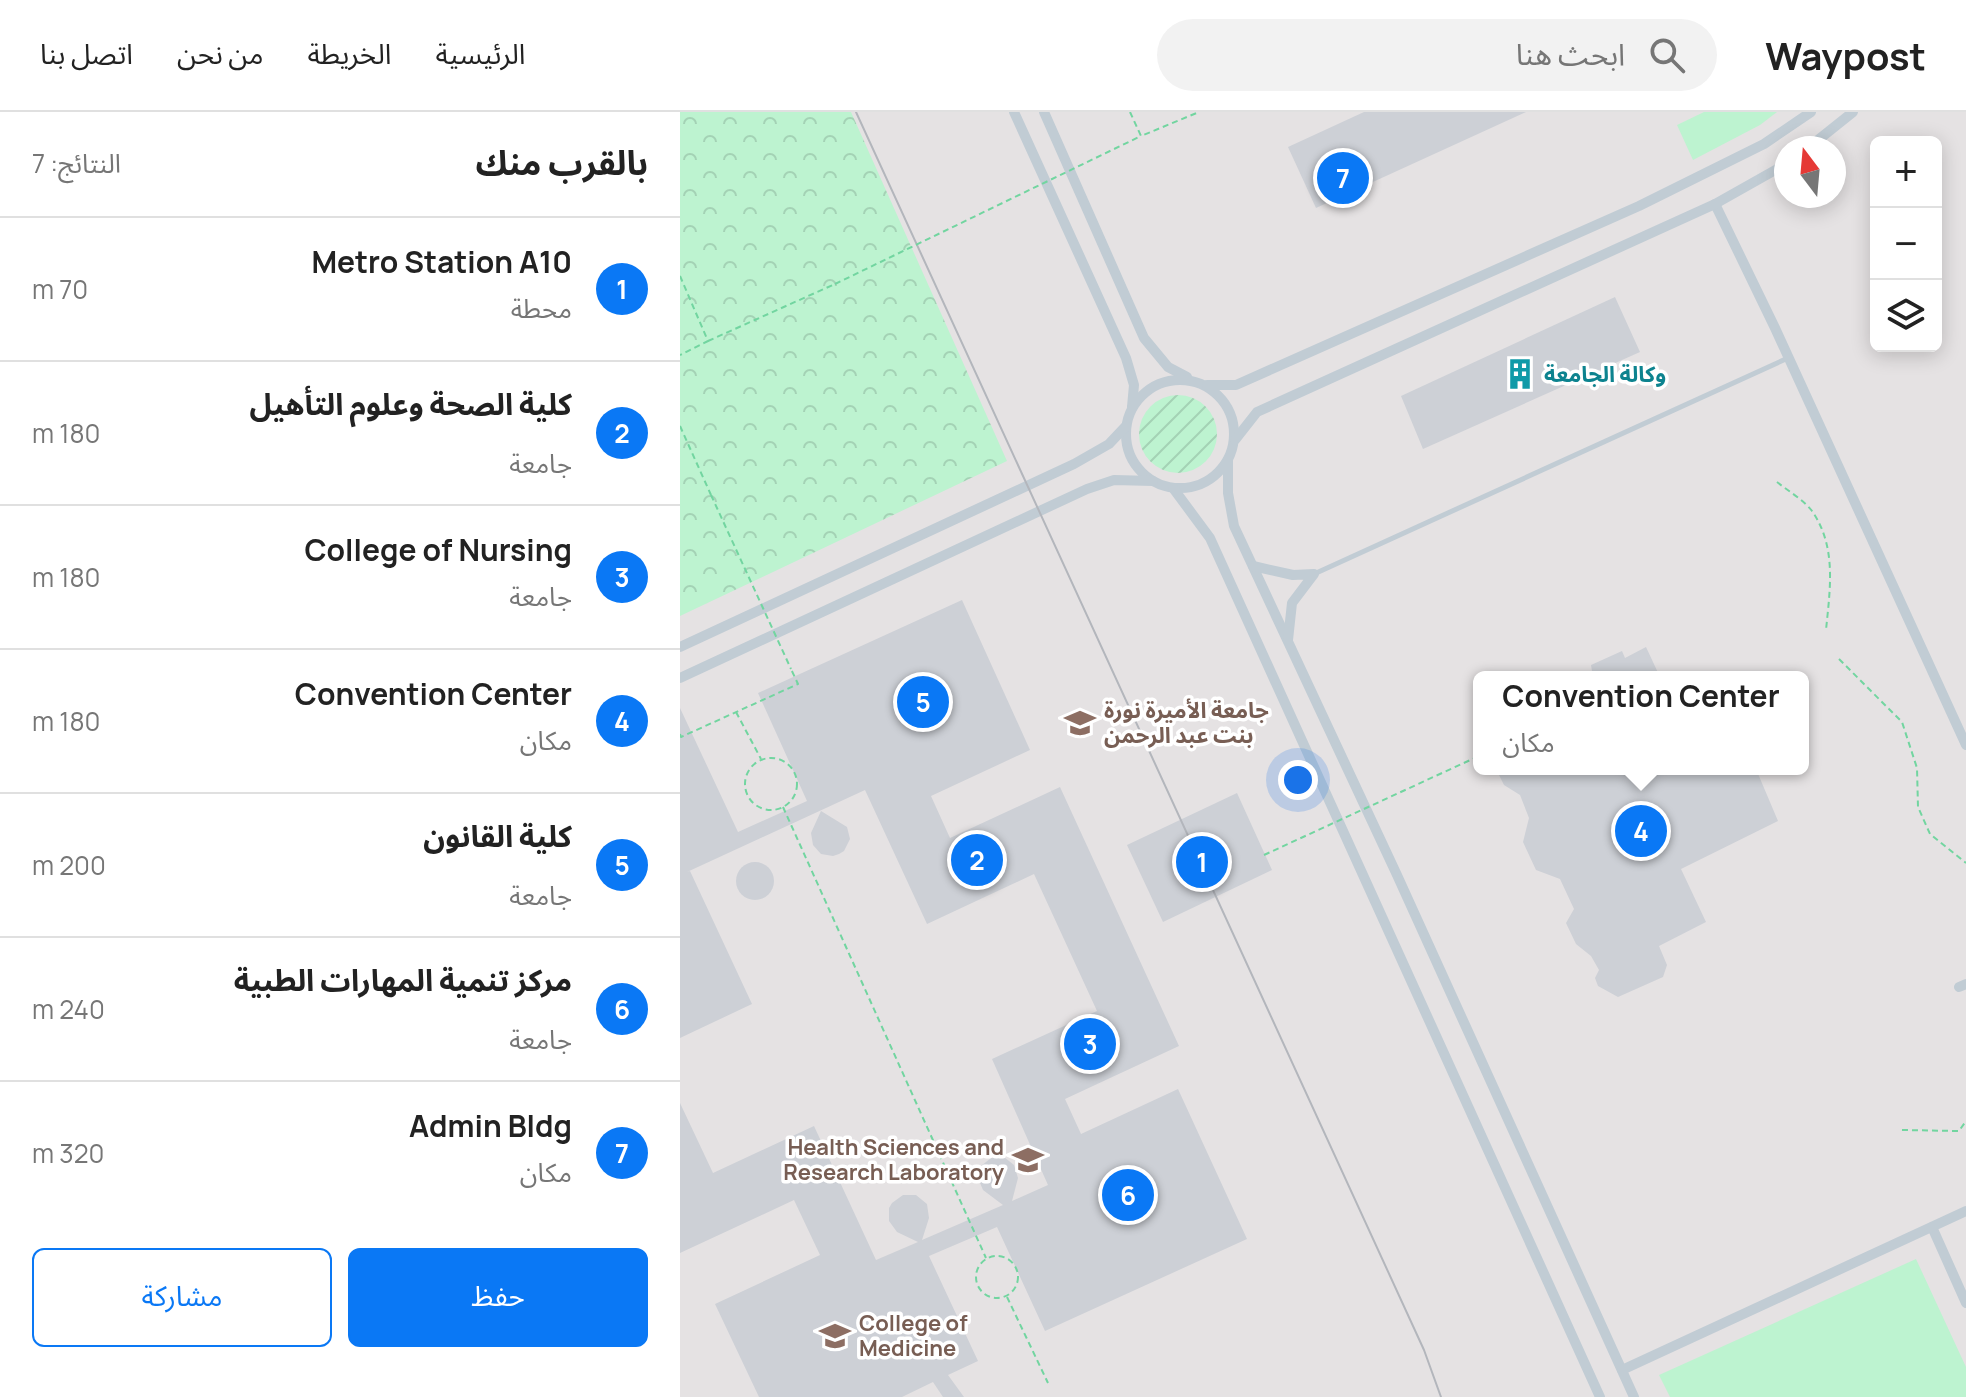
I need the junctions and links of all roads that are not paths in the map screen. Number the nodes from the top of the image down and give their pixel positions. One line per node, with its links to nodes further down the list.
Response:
1 (1014, 112): 10 (street)
2 (1044, 112): 9 (street)
3 (1811, 112): 9 (street)
4 (1853, 112): 5 (street)
5 (1823, 136)
6 (1774, 171): 7 (street)
7 (1715, 204): 8 (street); 12 (street)
8 (1789, 358): 17 (lane); 21 (street)
9 (1202, 383): 10 (street); 12 (street)
10 (1132, 407): 11 (street)
11 (1126, 426): 14 (street); 19 (street)
12 (1235, 440): 13 (street)
13 (1228, 460): 15 (street); 16 (street)
14 (1153, 481): 15 (street); 20 (street)
15 (1173, 488): 26 (street)
16 (1253, 566): 17 (street); 18 (street)
17 (1314, 574): 18 (street)
18 (1288, 642): 25 (street)
19 (680, 647)
20 (680, 678)
21 (1966, 745)
22 (1966, 1211): 23 (street)
23 (1932, 1227): 24 (street); 25 (street)
24 (1966, 1303)
25 (1622, 1370): 27 (street)
26 (1600, 1397)
27 (1634, 1397)

